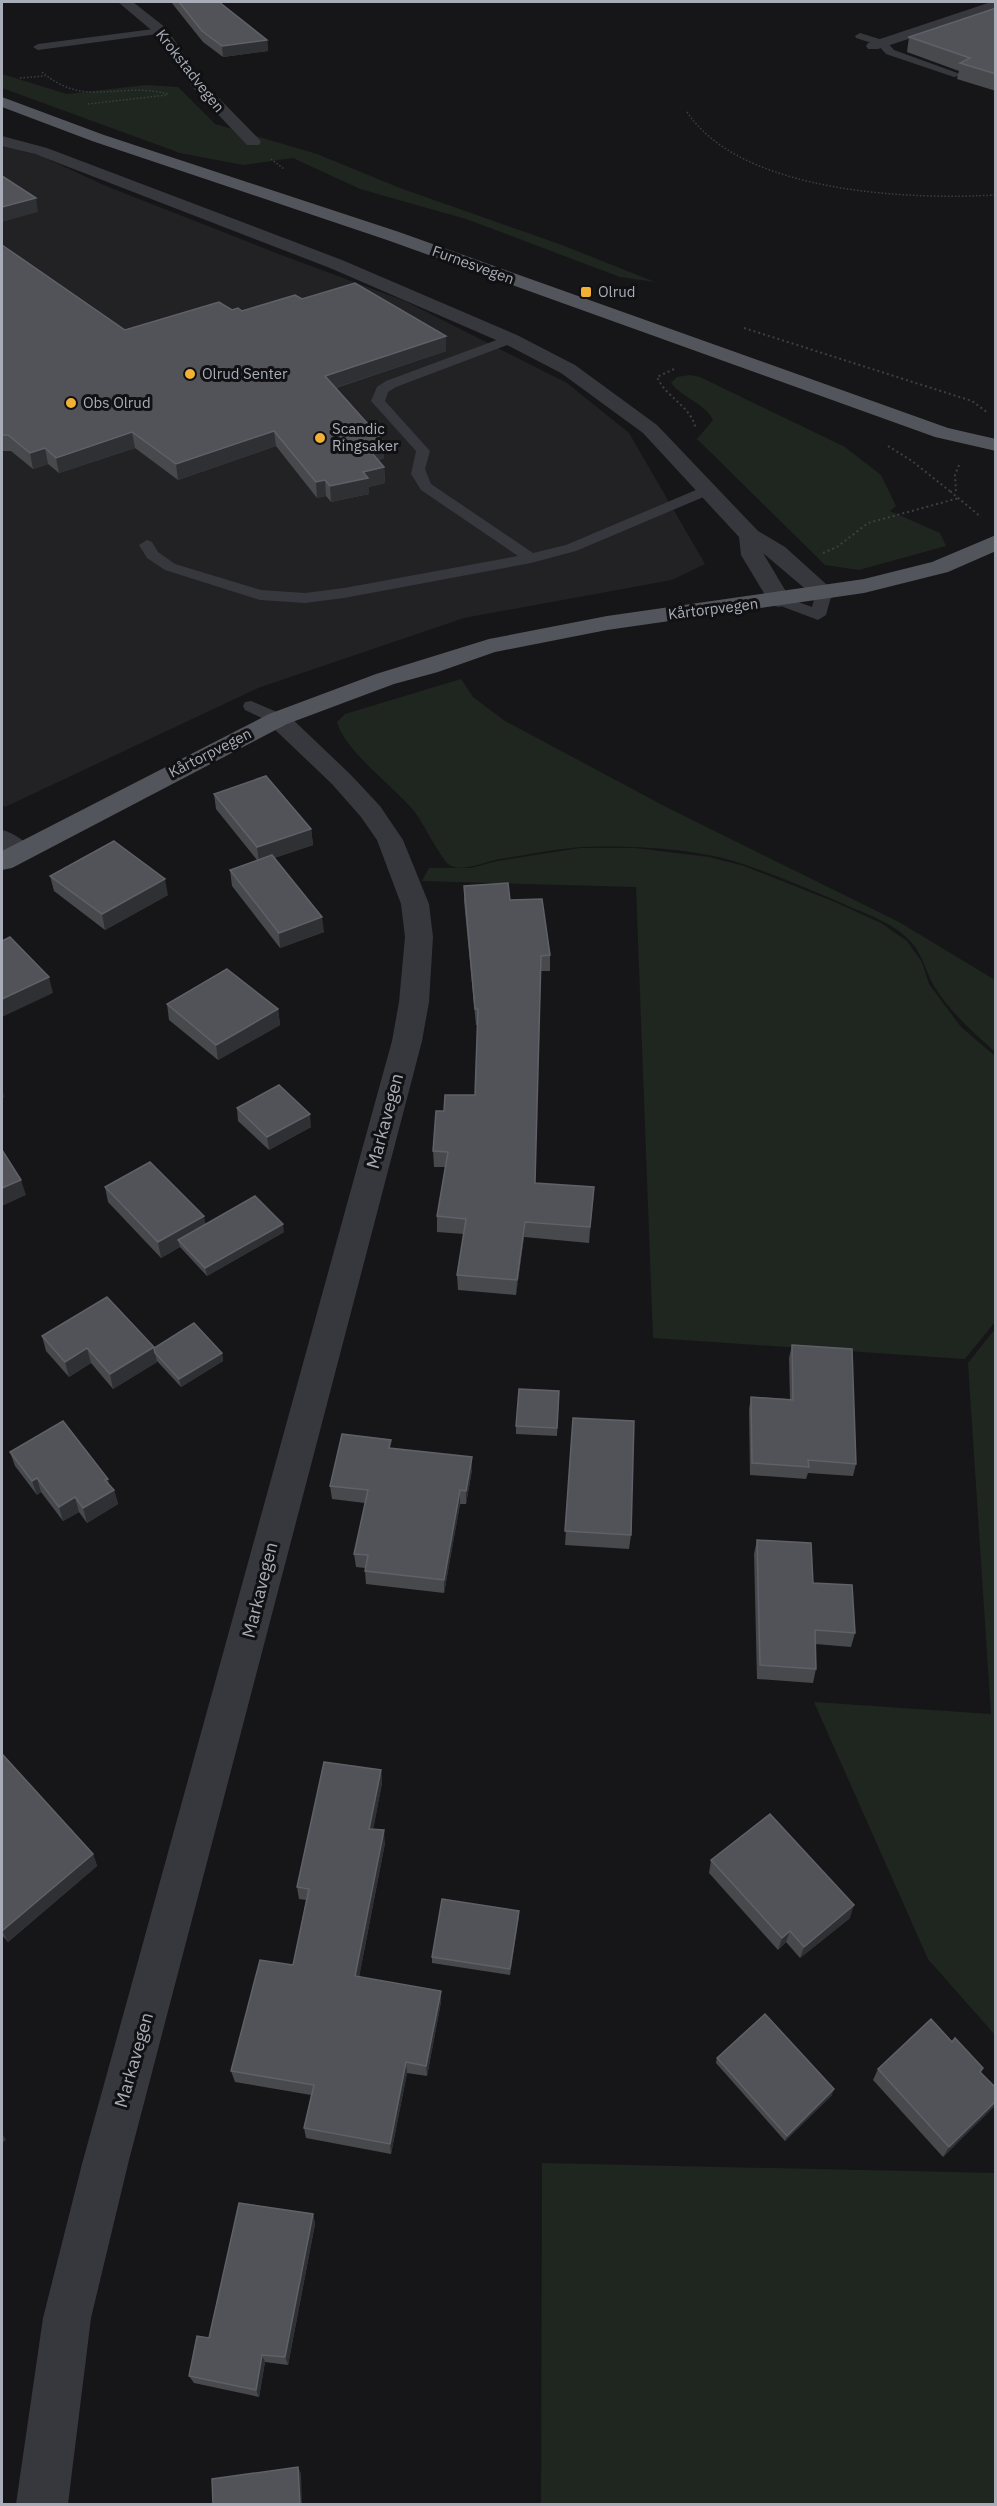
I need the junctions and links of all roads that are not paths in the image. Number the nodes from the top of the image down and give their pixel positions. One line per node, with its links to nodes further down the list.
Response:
1 (125, 2): 3 (street, Krokstadvegen)
2 (996, 5): 5 (street)
3 (161, 31): 6 (lane); 10 (street, Krokstadvegen)
4 (860, 36): 5 (lane)
5 (878, 45): 7 (lane)
6 (38, 47)
7 (958, 75)
8 (2, 102): 12 (main road, Furnesvegen)
9 (2, 141): 11 (street)
10 (253, 142)
11 (510, 339): 15 (street); 19 (lane)
12 (942, 432): 13 (main road, Furnesvegen); 14 (main road, Furnesvegen)
13 (996, 445)
14 (996, 461)
15 (708, 490): 17 (street); 19 (lane)
16 (992, 532): 22 (main road, Kårtorpvegen)
17 (750, 536): 21 (street); 22 (street)
18 (147, 545): 19 (lane)
19 (531, 558)
20 (996, 560): 22 (main road, Kårtorpvegen)
21 (778, 600): 22 (main road, Kårtorpvegen); 23 (main road, Kårtorpvegen)
22 (821, 604): 23 (main road, Kårtorpvegen)
23 (429, 668): 24 (main road, Kårtorpvegen)
24 (265, 712): 25 (main road, Kårtorpvegen); 26 (street, Markavegen)
25 (8, 851)
26 (42, 2505)

